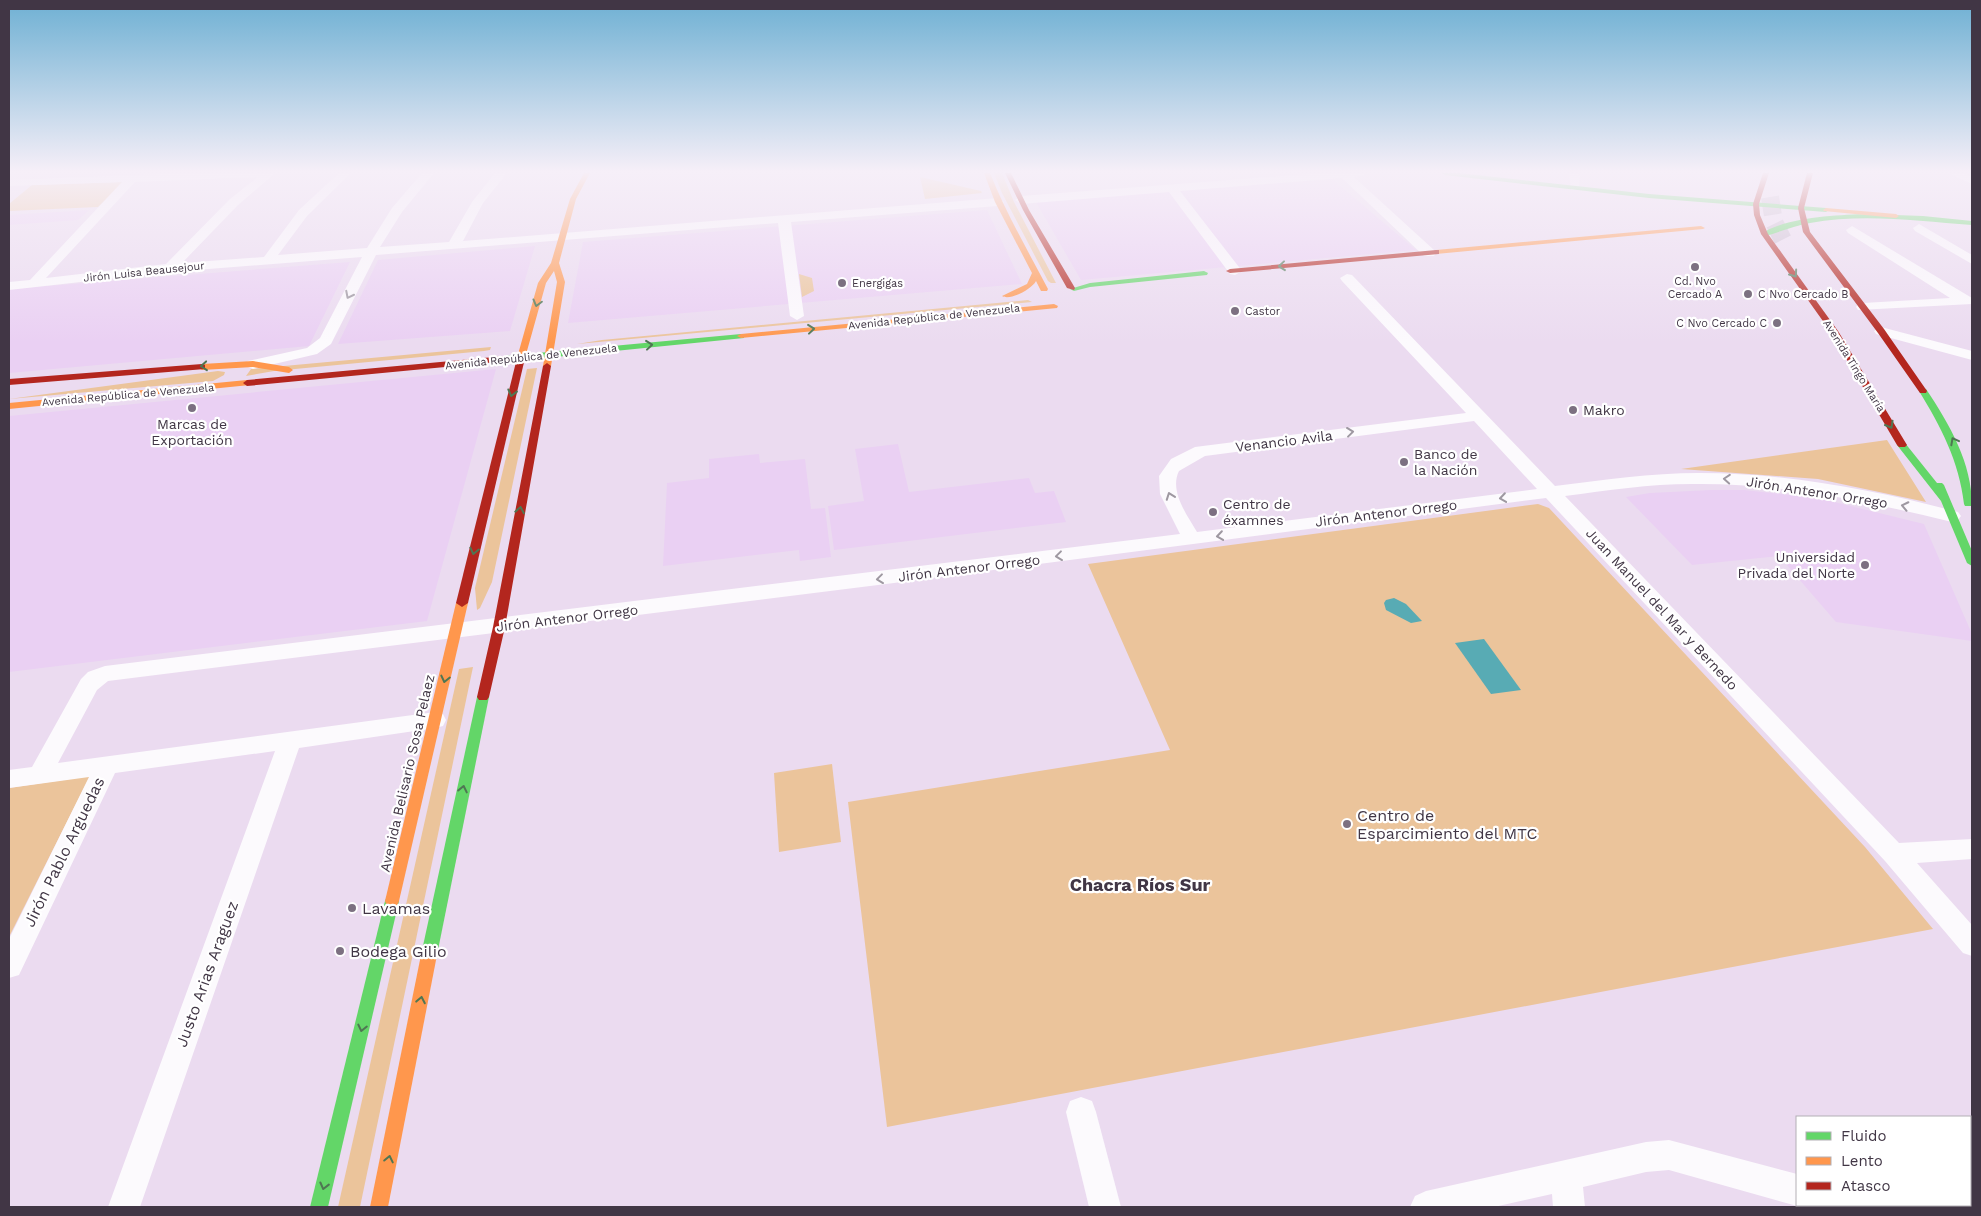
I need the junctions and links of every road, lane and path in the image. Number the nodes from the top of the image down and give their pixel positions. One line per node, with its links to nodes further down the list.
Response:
1 (84, 230): 34 (street)
2 (206, 230): 29 (street)
3 (291, 230): 26 (street)
4 (385, 230): 24 (street)
5 (463, 230): 23 (street)
6 (564, 230): 21 (main road)
7 (644, 230): 21 (street, Jirón Luisa Beausejour)
8 (785, 230): 44 (street)
9 (1013, 230): 31 (main road)
10 (1038, 230): 37 (main road)
11 (1202, 230): 30 (street)
12 (1404, 230): 25 (street)
13 (1682, 230): 25 (main road)
14 (1764, 230): 20 (main road, Avenida Tingo María)
15 (1772, 230): 20 (main road)
16 (1809, 230): 42 (main road)
17 (1843, 230): 18 (main road); 39 (street)
18 (1850, 230)
19 (1928, 230): 27 (street)
20 (1765, 234): 63 (main road, Avenida Tingo María, one-way to 63)
21 (562, 236): 23 (street, Jirón Luisa Beausejour); 28 (main road)
22 (1782, 240): 45 (main road, Avenida Tingo María)
23 (454, 245): 24 (street, Jirón Luisa Beausejour)
24 (372, 252): 26 (street, Jirón Luisa Beausejour); 52 (street, one-way to 52)
25 (1429, 253): 30 (main road, one-way to 30)
26 (268, 260): 29 (street, Jirón Luisa Beausejour)
27 (1972, 260)
28 (555, 263): 47 (main road); 48 (main road, Avenida Belisario Sosa Pelaez, one-way to 48)
29 (170, 268): 34 (street, Jirón Luisa Beausejour)
30 (1232, 271)
31 (1036, 273): 36 (main road); 36 (main road, Avenida República de Venezuela)
32 (1204, 273): 37 (main road)
33 (1347, 278): 58 (street, Juan Manuel del Mar y Bernedo)
34 (34, 283): 35 (street, Jirón Luisa Beausejour)
35 (9, 286)
36 (1042, 289): 37 (main road, Avenida República de Venezuela); 40 (main road)
37 (1073, 289): 38 (main road)
38 (1079, 300)
39 (1968, 301): 42 (street)
40 (1054, 306): 41 (main road, Avenida República de Venezuela); 49 (main road, Avenida República de Venezuela, one-way to 40)
41 (1067, 306)
42 (1863, 307): 46 (main road)
43 (811, 314): 44 (main road)
44 (793, 316)
45 (1844, 326)
46 (1881, 331): 50 (street); 62 (main road, one-way to 46)
47 (556, 341): 48 (main road, Avenida República de Venezuela); 49 (main road)
48 (523, 352): 49 (main road, Avenida República de Venezuela); 52 (main road, Avenida República de Venezuela); 55 (main road, Avenida República de Venezuela); 67 (main road, Avenida Belisario Sosa Pelaez, one-way to 67)
49 (548, 355): 66 (main road, one-way to 49)
50 (1972, 356)
51 (227, 364): 52 (main road, Avenida República de Venezuela); 53 (main road, Avenida República de Venezuela, one-way to 53); 55 (main road)
52 (253, 364)
53 (146, 371): 54 (main road, Avenida República de Venezuela); 56 (main road, Avenida República de Venezuela)
54 (9, 382)
55 (214, 387): 57 (main road, Avenida República de Venezuela)
56 (9, 391)
57 (9, 406)
58 (1478, 416): 61 (street, Juan Manuel del Mar y Bernedo); 64 (street, Venancio Avila, one-way to 58)
59 (1942, 449): 62 (main road)
60 (1927, 459): 63 (main road, Avenida Tingo María)
61 (1551, 492): 63 (street, Jirón Antenor Orrego, one-way to 61); 64 (street, Jirón Antenor Orrego, one-way to 64); 74 (street, Juan Manuel del Mar y Bernedo)
62 (1970, 508)
63 (1949, 509): 65 (main road, Avenida Tingo María)
64 (1192, 539): 66 (street, Jirón Antenor Orrego, one-way to 66)
65 (1972, 563)
66 (499, 627): 67 (street, Jirón Antenor Orrego); 82 (main road, one-way to 66)
67 (456, 632): 68 (main road, Avenida Belisario Sosa Pelaez, one-way to 68); 71 (street, Jirón Antenor Orrego)
68 (435, 720): 69 (street); 81 (main road, Avenida Belisario Sosa Pelaez, one-way to 81)
69 (290, 740): 70 (street); 80 (street, Justo Arias Araguez)
70 (107, 765): 71 (street); 76 (street, Jirón Pablo Arguedas)
71 (40, 774): 72 (street)
72 (9, 779)
73 (1972, 849): 74 (street)
74 (1894, 854): 75 (street, Juan Manuel del Mar y Bernedo)
75 (1972, 944)
76 (9, 966)
77 (1081, 1112): 83 (street)
78 (1567, 1175): 79 (street); 84 (street); 85 (street)
79 (1796, 1190)
80 (124, 1207)
81 (318, 1207)
82 (379, 1207)
83 (1105, 1207)
84 (1426, 1207)
85 (1569, 1207)

